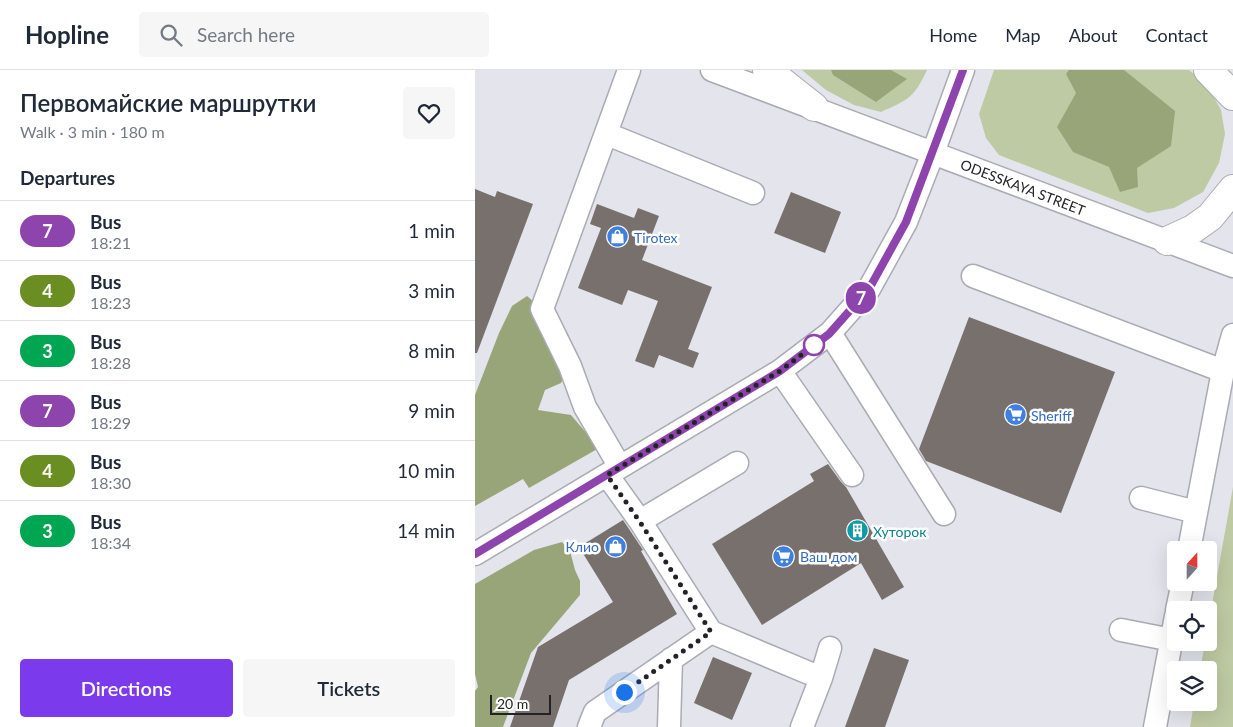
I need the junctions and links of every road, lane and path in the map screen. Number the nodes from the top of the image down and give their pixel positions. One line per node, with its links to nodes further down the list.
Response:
1 (629, 70): 8 (street)
2 (712, 70): 7 (street, ODESSKAYA STREET)
3 (767, 70): 7 (main road)
4 (963, 70): 9 (street)
5 (1208, 70): 6 (main road)
6 (1233, 96)
7 (814, 107): 9 (street, ODESSKAYA STREET)
8 (607, 134): 11 (street); 20 (street)
9 (933, 153): 12 (street, ODESSKAYA STREET); 15 (street)
10 (1233, 190): 12 (main road)
11 (753, 192)
12 (1167, 241): 13 (street, ODESSKAYA STREET)
13 (1233, 266)
14 (973, 276): 18 (street)
15 (829, 334): 17 (street); 24 (street)
16 (1233, 335): 18 (street)
17 (780, 371): 20 (street); 21 (street)
18 (1223, 371): 23 (street)
19 (737, 463): 25 (street)
20 (614, 471): 25 (street); 27 (street)
21 (853, 475)
22 (1141, 498): 23 (street)
23 (1196, 512): 26 (street)
24 (944, 514)
25 (640, 522): 29 (street)
26 (1191, 541)
27 (475, 554)
28 (1121, 630): 30 (street)
29 (711, 632): 33 (street); 34 (street)
30 (1167, 639)
31 (830, 648): 34 (street)
32 (1170, 651): 38 (street)
33 (671, 659): 35 (street); 36 (street)
34 (821, 678): 37 (street)
35 (675, 725)
36 (589, 727)
37 (802, 727)
38 (1155, 727)

